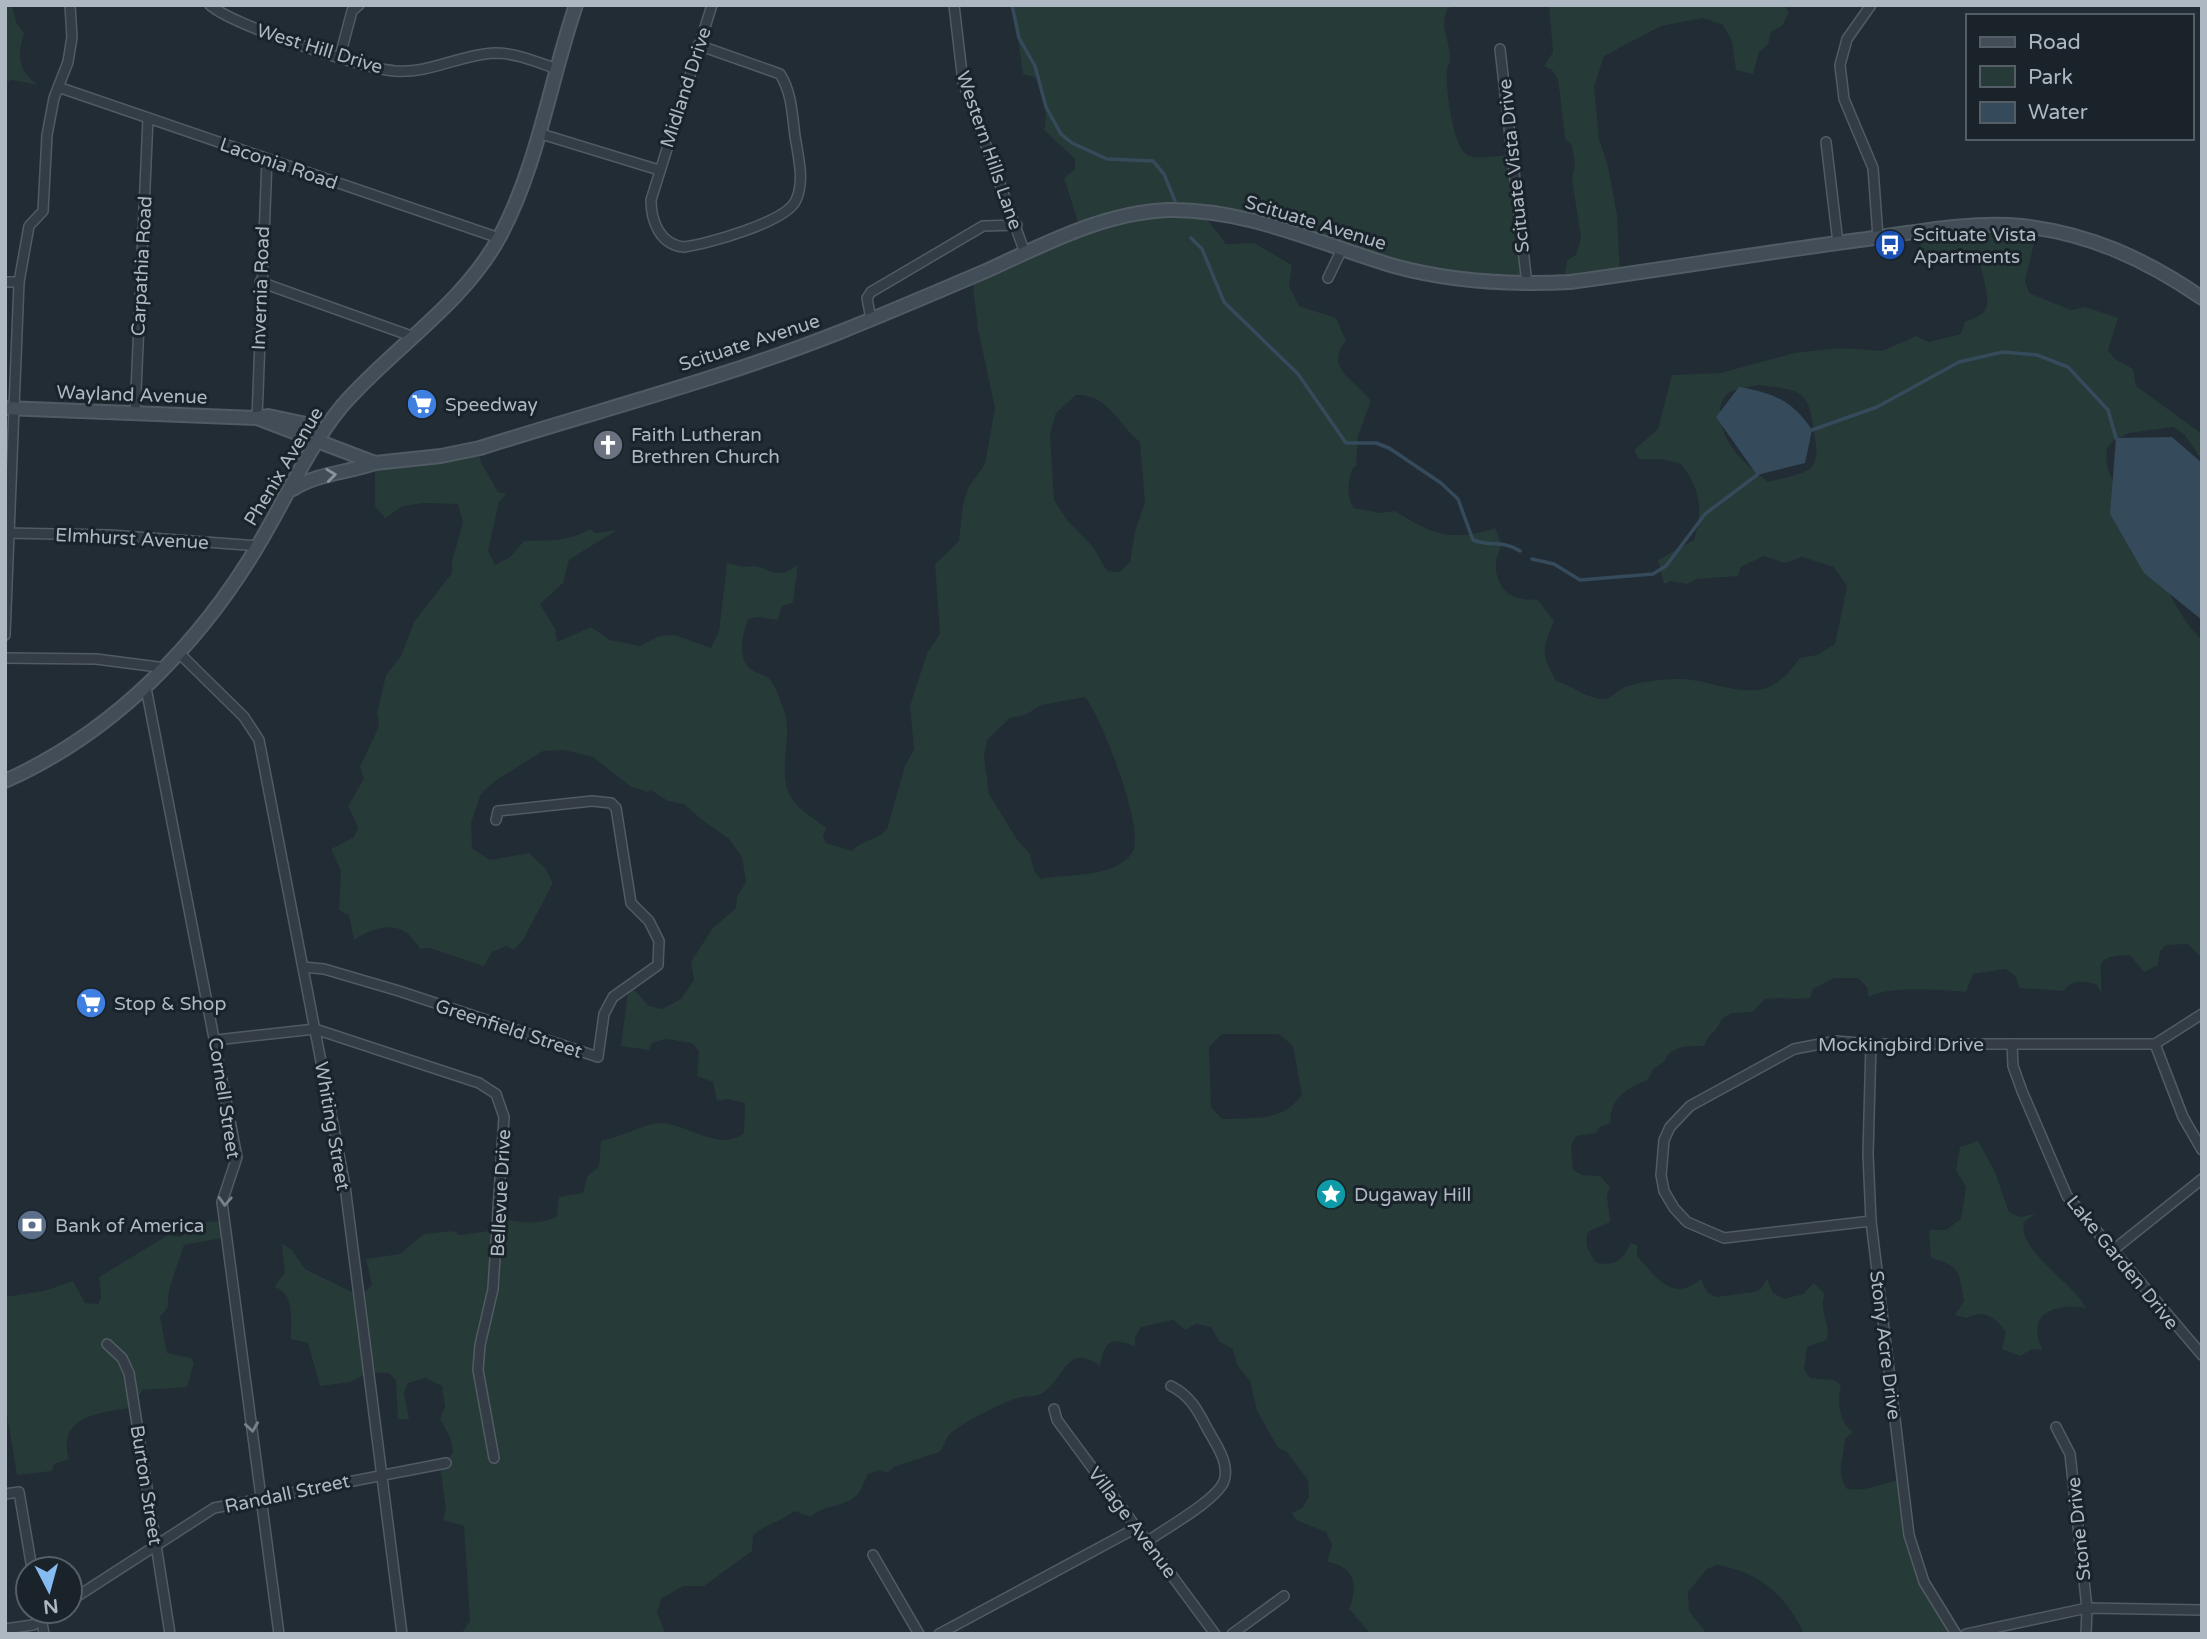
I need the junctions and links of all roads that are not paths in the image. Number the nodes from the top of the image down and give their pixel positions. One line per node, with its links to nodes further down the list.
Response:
1 (70, 5): 12 (street)
2 (210, 5): 10 (street, West Hill Drive)
3 (576, 5): 11 (main road, Phenix Avenue)
4 (712, 5): 8 (street, Midland Drive)
5 (954, 5): 18 (street, Western Hills Lane)
6 (1871, 5): 19 (street)
7 (354, 7): 10 (street)
8 (698, 45): 17 (street, Midland Drive); 17 (street)
9 (1500, 49): 28 (street, Scituate Vista Drive)
10 (340, 56): 11 (street, West Hill Drive)
11 (557, 69): 14 (main road, Phenix Avenue)
12 (58, 87): 13 (street, Laconia Road); 26 (street)
13 (148, 118): 16 (street, Laconia Road); 33 (street, Carpathia Road)
14 (538, 133): 17 (street, Midland Drive); 20 (main road, Phenix Avenue)
15 (1826, 142): 21 (street)
16 (267, 159): 20 (street, Laconia Road); 27 (street, Invernia Road)
17 (659, 170)
18 (1017, 225): 23 (street, Western Hills Lane); 30 (street)
19 (1878, 237): 21 (main road, Scituate Avenue); 29 (main road, Scituate Avenue)
20 (499, 239): 31 (main road, Phenix Avenue)
21 (1838, 243): 28 (main road, Scituate Avenue)
22 (1342, 249): 23 (main road, Scituate Avenue); 24 (street); 28 (main road, Scituate Avenue)
23 (1025, 253): 30 (main road, Scituate Avenue)
24 (1328, 278)
25 (5, 282): 26 (street)
26 (19, 282): 32 (street)
27 (260, 282): 31 (street); 34 (street, Invernia Road)
28 (1527, 284)
29 (2202, 298)
30 (871, 320): 36 (main road, Scituate Avenue)
31 (414, 337): 35 (main road, Phenix Avenue)
32 (10, 408): 33 (main road, Wayland Avenue); 38 (street)
33 (135, 414): 34 (main road, Wayland Avenue)
34 (257, 418): 35 (main road, Wayland Avenue)
35 (319, 440): 36 (main road, Scituate Avenue); 37 (main road, Phenix Avenue)
36 (375, 463): 37 (main road, one-way to 36)
37 (290, 492): 39 (main road, Phenix Avenue)
38 (7, 533): 39 (street, Elmhurst Avenue); 40 (street)
39 (258, 546): 41 (main road, Phenix Avenue)
40 (5, 635)
41 (179, 653): 43 (main road, Phenix Avenue); 47 (street, Whiting Street)
42 (5, 658): 43 (street)
43 (166, 668): 44 (main road, Phenix Avenue)
44 (146, 688): 45 (main road, Phenix Avenue); 50 (street, Cornell Street)
45 (5, 780)
46 (496, 820): 47 (street, Greenfield Street)
47 (303, 967): 49 (street, Whiting Street)
48 (2202, 1014): 53 (street)
49 (315, 1029): 50 (street, Bellevue Drive); 63 (street, Bellevue Drive); 65 (street, Whiting Street)
50 (216, 1040): 67 (street, Cornell Street, one-way to 67)
51 (1871, 1044): 52 (street, Mockingbird Drive); 56 (street, Stony Acre Drive); 56 (street, Mockingbird Drive)
52 (2012, 1044): 53 (street, Mockingbird Drive); 57 (street, Lake Garden Drive)
53 (2155, 1044): 54 (street)
54 (2202, 1150)
55 (2202, 1179): 57 (street)
56 (1871, 1221): 86 (street, Stony Acre Drive)
57 (2112, 1251): 59 (street, Lake Garden Drive)
58 (107, 1344): 70 (street, Burton Street)
59 (2202, 1355)
60 (1171, 1386): 69 (street)
61 (1054, 1409): 68 (street, Village Avenue)
62 (2056, 1427): 75 (street, Stone Drive)
63 (494, 1458)
64 (446, 1463): 65 (street, Randall Street)
65 (382, 1474): 67 (street, Randall Street); 81 (street, Whiting Street)
66 (5, 1494): 71 (street)
67 (262, 1497): 70 (street, Randall Street); 80 (street, Cornell Street)
68 (1136, 1528): 69 (street, Village Avenue); 83 (street)
69 (1148, 1541): 84 (street, Village Avenue)
70 (157, 1542): 73 (street, Randall Street); 79 (street, Burton Street)
71 (30, 1555)
72 (873, 1555): 82 (street)
73 (84, 1592)
74 (1284, 1596): 85 (street)
75 (2087, 1608): 76 (street); 87 (street); 88 (street, Stone Drive)
76 (2202, 1610)
77 (33, 1625): 78 (street)
78 (5, 1629)
79 (170, 1634)
80 (279, 1634)
81 (402, 1634)
82 (919, 1634)
83 (939, 1634)
84 (1215, 1634)
85 (1232, 1634)
86 (1956, 1634)
87 (1966, 1634)
88 (2086, 1634)

